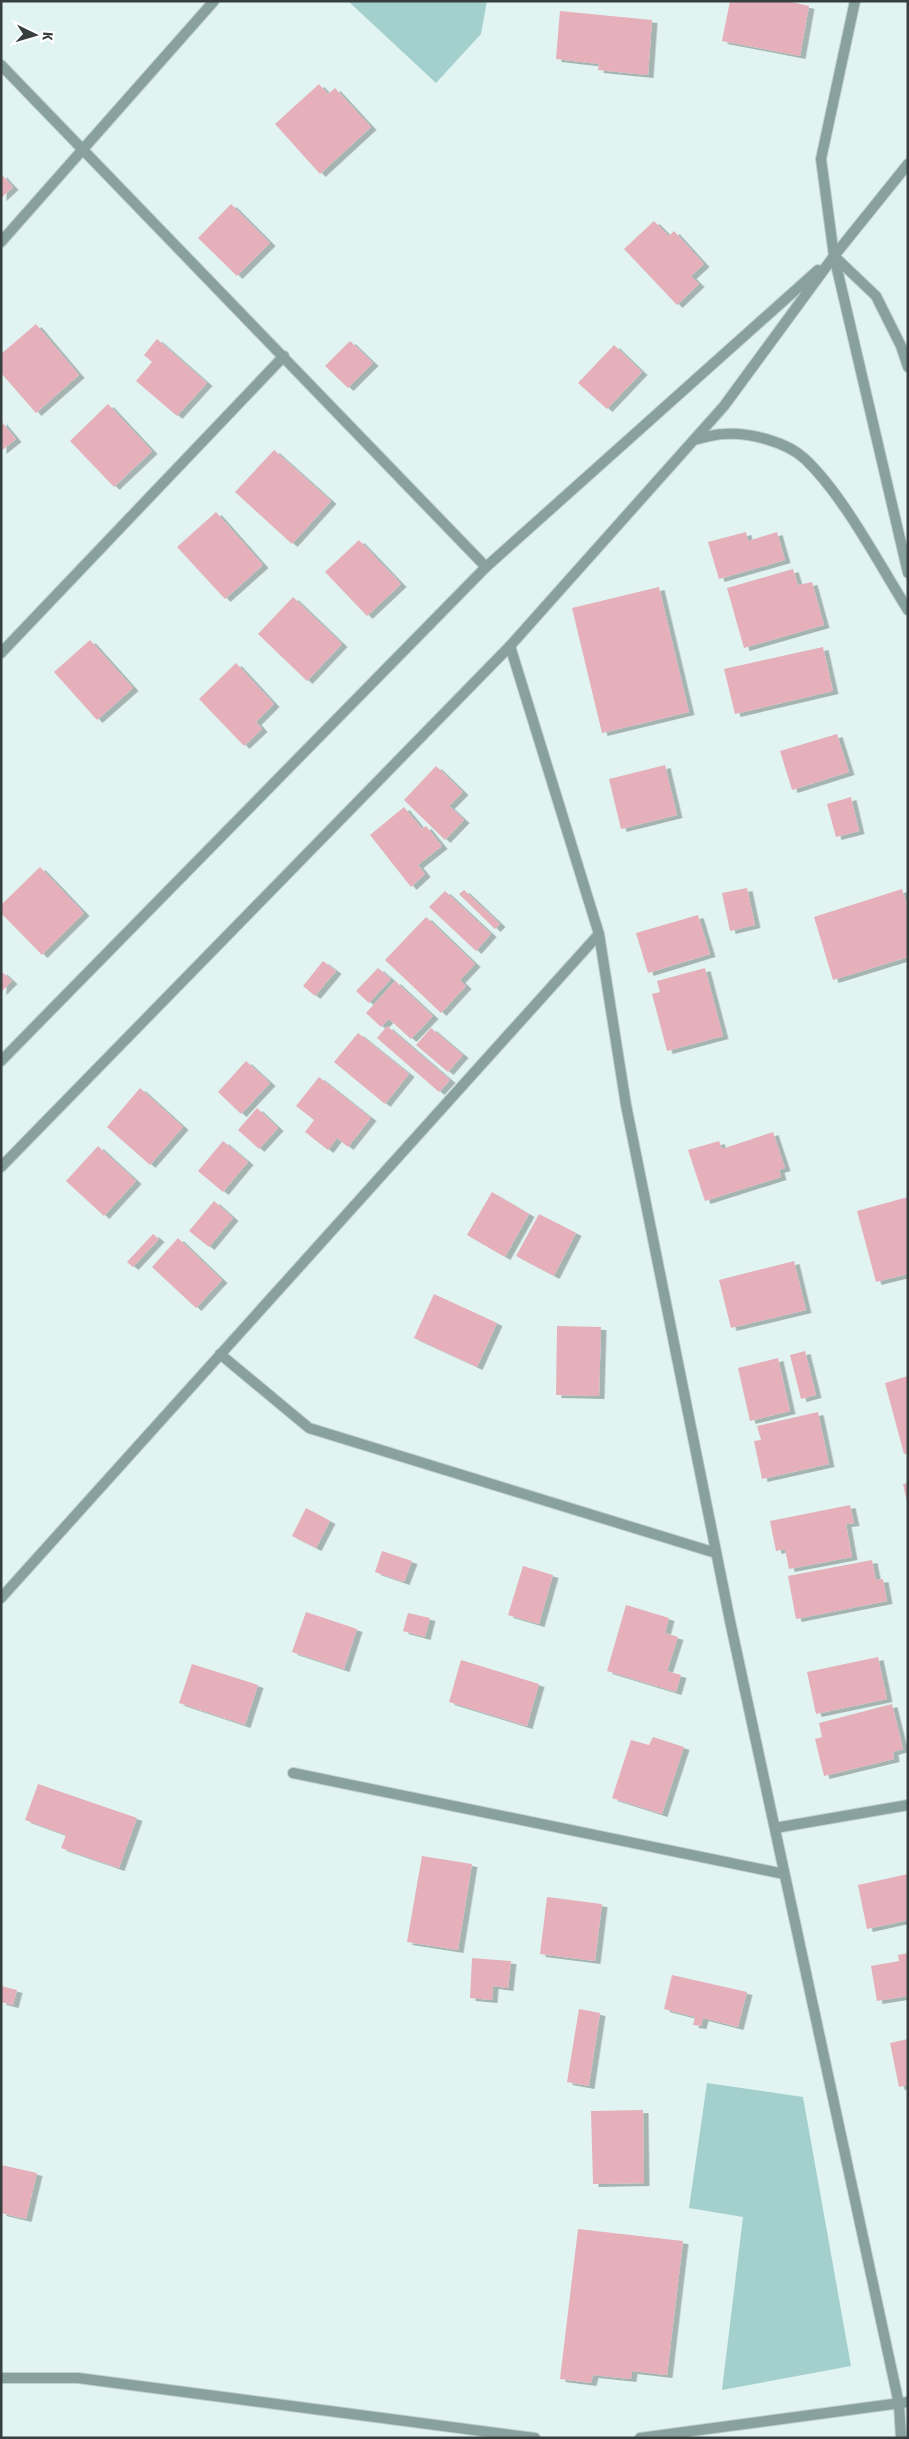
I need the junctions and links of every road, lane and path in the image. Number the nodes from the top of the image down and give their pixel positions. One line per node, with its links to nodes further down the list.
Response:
1 (214, 1): 4 (street)
2 (855, 1): 7 (street)
3 (1, 65): 4 (street)
4 (84, 149): 6 (street); 8 (street)
5 (908, 164): 7 (street)
6 (1, 242)
7 (834, 256): 9 (street); 10 (street); 11 (street); 12 (street)
8 (284, 356): 11 (street); 15 (street)
9 (908, 367)
10 (694, 440): 13 (street); 14 (street)
11 (486, 567): 17 (street)
12 (908, 573)
13 (908, 610)
14 (510, 646): 16 (street); 18 (street)
15 (1, 653)
16 (599, 934): 19 (street); 20 (street)
17 (1, 1061)
18 (1, 1167)
19 (220, 1354): 20 (street); 21 (street)
20 (716, 1553): 24 (street)
21 (1, 1598)
22 (294, 1773): 25 (street)
23 (908, 1805): 24 (street)
24 (775, 1828): 25 (street)
25 (784, 1874): 27 (street)
26 (1, 2378): 28 (street)
27 (903, 2403): 30 (street); 31 (street)
28 (520, 2437): 29 (street)
29 (536, 2438)
30 (640, 2438)
31 (901, 2438)

